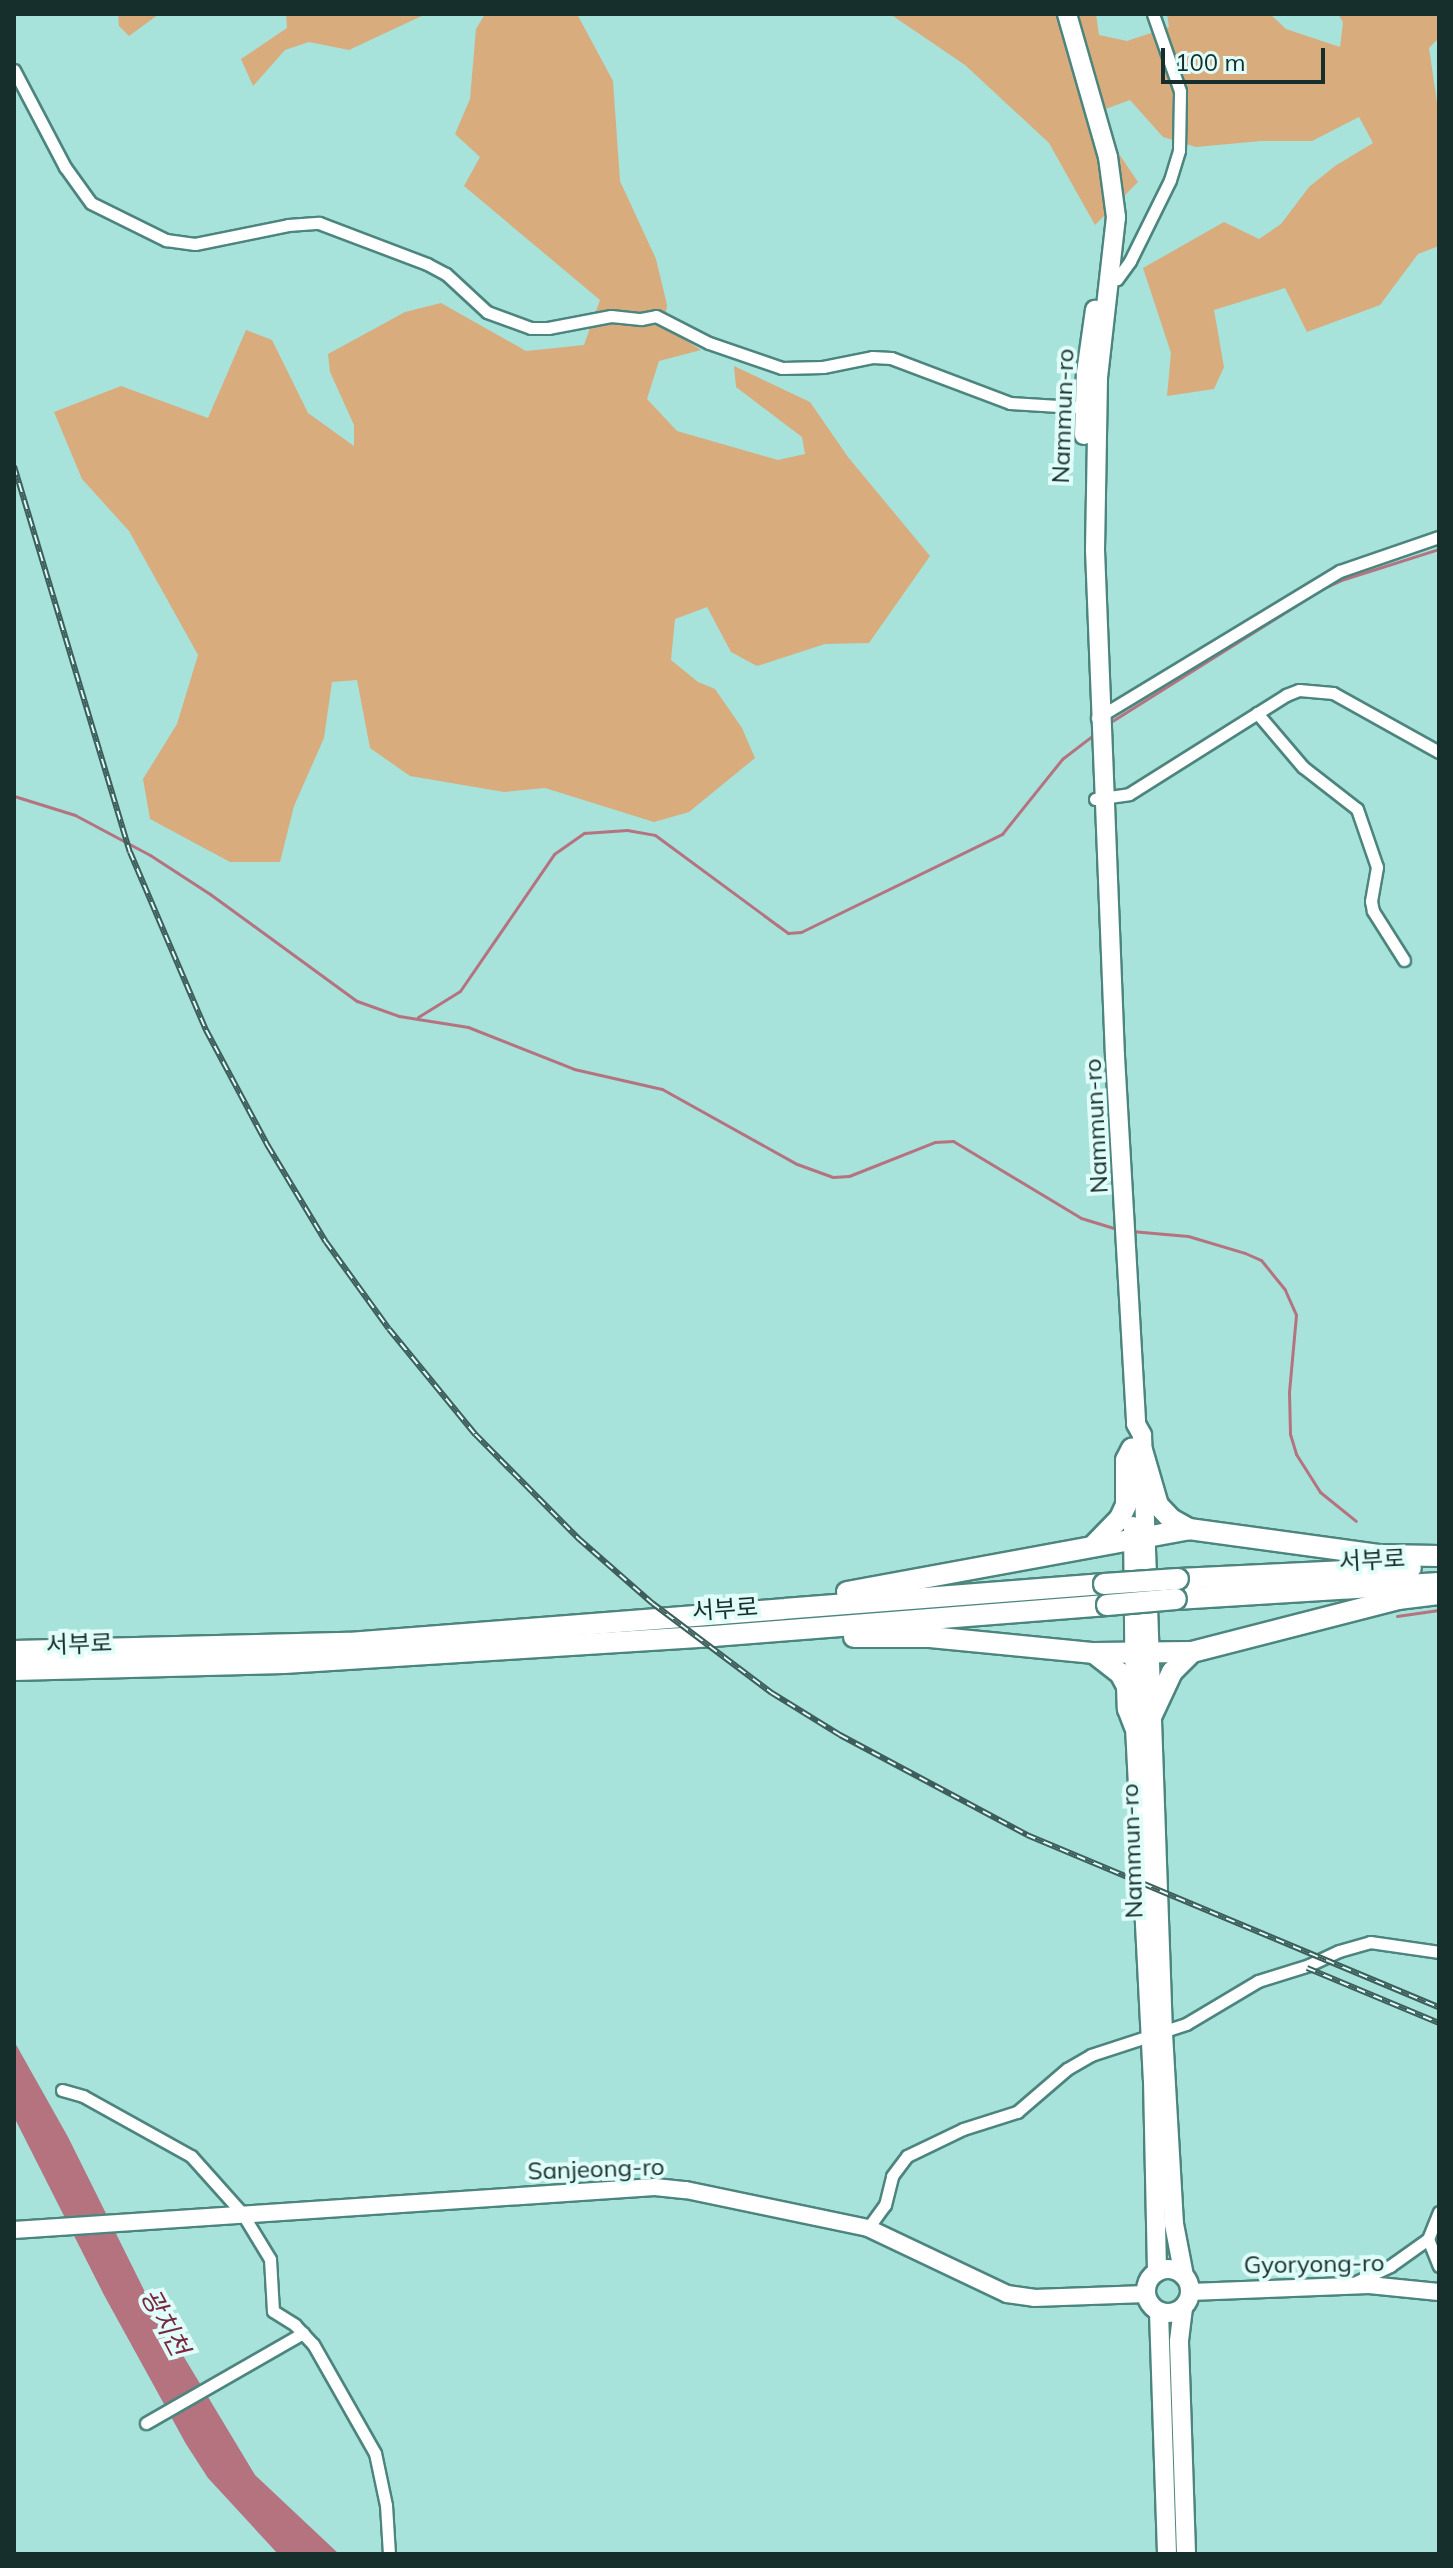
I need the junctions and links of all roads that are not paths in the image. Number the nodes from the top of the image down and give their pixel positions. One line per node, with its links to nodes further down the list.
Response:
1 (1060, 14): 5 (main road, Nammun-ro)
2 (1067, 14): 5 (main road, Nammun-ro)
3 (1153, 14): 5 (street)
4 (14, 70): 6 (street)
5 (1106, 280): 6 (main road, Nammun-ro)
6 (1090, 408): 9 (main road, Nammun-ro)
7 (1439, 537): 9 (street)
8 (1257, 713): 10 (street); 11 (street); 12 (street)
9 (1101, 726): 11 (main road, Nammun-ro)
10 (1439, 752)
11 (1101, 799): 13 (main road, Nammun-ro)
12 (1404, 960)
13 (1137, 1449): 14 (highway); 15 (main road, Nammun-ro); 16 (highway)
14 (1189, 1529): 15 (highway); 17 (highway)
15 (1140, 1538): 16 (highway); 28 (main road, Nammun-ro)
16 (1095, 1544): 23 (highway)
17 (1439, 1556)
18 (1439, 1566): 20 (highway, 서부로)
19 (1439, 1583): 20 (highway, 서부로)
20 (1177, 1589): 21 (highway, 서부로, bridge)
21 (1106, 1594): 23 (highway, 서부로); 24 (highway, 서부로)
22 (1439, 1594): 26 (highway)
23 (711, 1614): 25 (highway, 서부로)
24 (714, 1636): 27 (highway); 29 (highway, 서부로)
25 (18, 1651)
26 (1192, 1652): 28 (highway); 30 (highway)
27 (1094, 1653): 28 (highway); 30 (highway)
28 (1142, 1653): 30 (main road, Nammun-ro)
29 (14, 1672)
30 (1143, 1722): 32 (main road, Nammun-ro)
31 (1439, 1952): 32 (street)
32 (1156, 2036): 36 (street); 40 (main road, Nammun-ro); 42 (main road, Nammun-ro)
33 (62, 2090): 35 (street)
34 (1439, 2212): 38 (street)
35 (242, 2213): 36 (street, Sanjeong-ro); 37 (street, Sanjeong-ro); 46 (street)
36 (868, 2228): 44 (street, Sanjeong-ro)
37 (14, 2230)
38 (1428, 2239): 39 (street); 41 (street)
39 (1439, 2266)
40 (1157, 2272): 42 (main road); 44 (main road, Nammun-ro)
41 (1349, 2286): 42 (street, Gyoryong-ro); 43 (street, Gyoryong-ro)
42 (1185, 2292): 45 (main road); 48 (main road, Nammun-ro)
43 (1439, 2292)
44 (1146, 2294): 45 (main road)
45 (1159, 2312): 48 (main road, Nammun-ro)
46 (303, 2333): 47 (street); 49 (street)
47 (150, 2421)
48 (1173, 2434): 50 (main road, Nammun-ro); 51 (main road, Nammun-ro)
49 (389, 2554)
50 (1167, 2554)
51 (1186, 2554)

